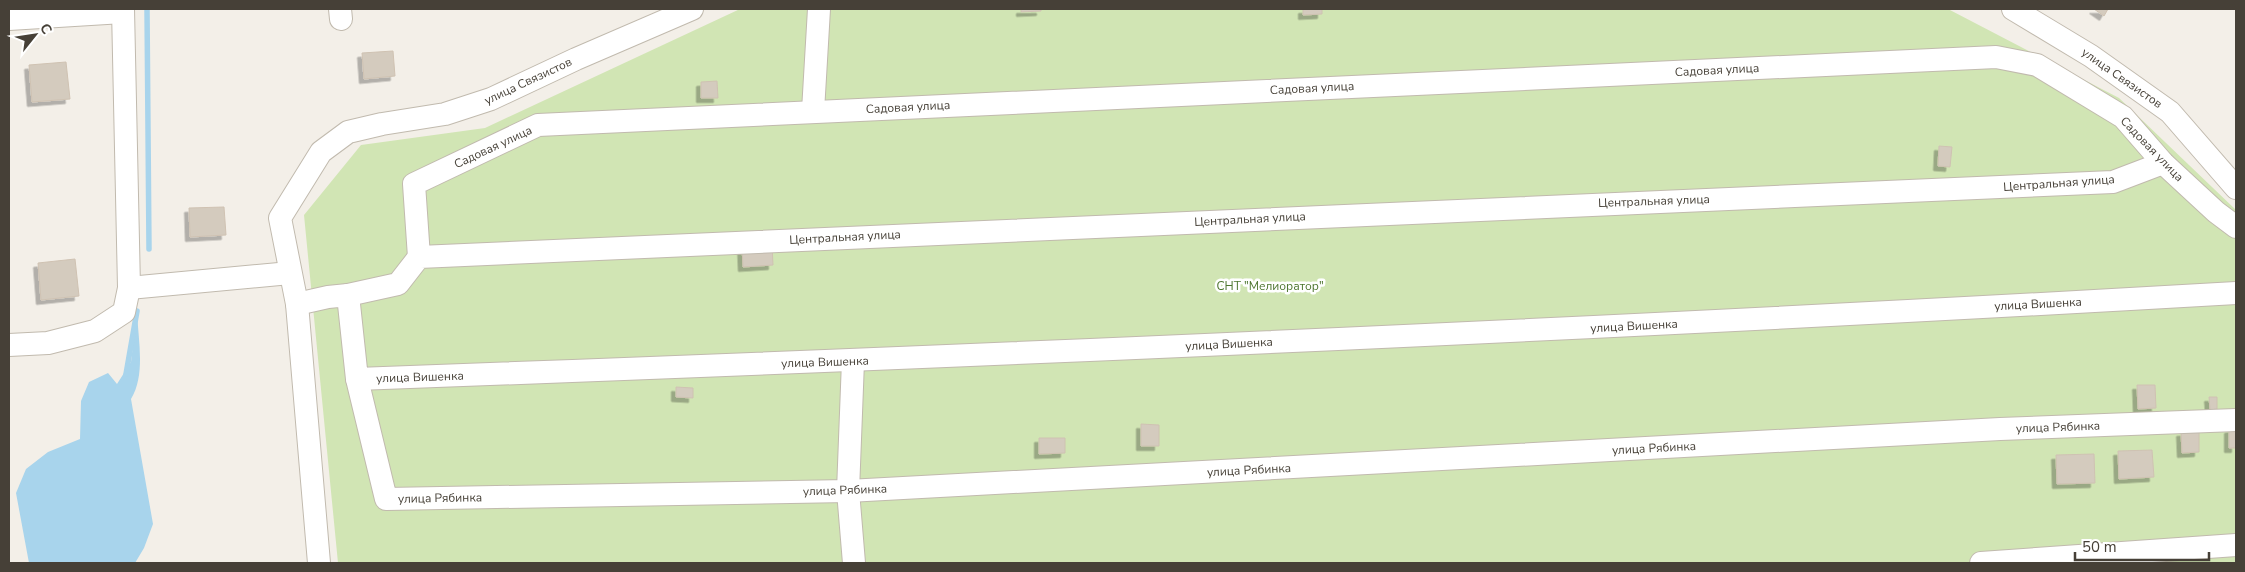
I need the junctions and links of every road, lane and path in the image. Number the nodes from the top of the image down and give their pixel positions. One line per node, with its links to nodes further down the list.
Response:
1 (692, 9): 11 (street, улица Связистов)
2 (819, 9): 6 (street)
3 (2012, 9): 8 (street, улица Связистов)
4 (123, 10): 5 (street); 12 (street)
5 (9, 19)
6 (813, 111): 7 (street, Садовая улица); 10 (street, Садовая улица)
7 (2163, 162): 9 (street, Садовая улица); 10 (street, Центральная улица)
8 (2236, 188)
9 (2236, 227)
10 (419, 257): 14 (street)
11 (290, 273): 12 (street); 15 (street)
12 (129, 288): 16 (street)
13 (2236, 293): 17 (street, улица Вишенка)
14 (348, 295): 15 (street); 18 (street)
15 (297, 304): 22 (street)
16 (9, 345)
17 (854, 361): 18 (street, улица Вишенка); 20 (street)
18 (357, 379): 20 (street, улица Рябинка)
19 (2236, 420): 20 (street, улица Рябинка)
20 (848, 491): 23 (street)
21 (2236, 545): 24 (street)
22 (319, 563)
23 (854, 563)
24 (1981, 563)

